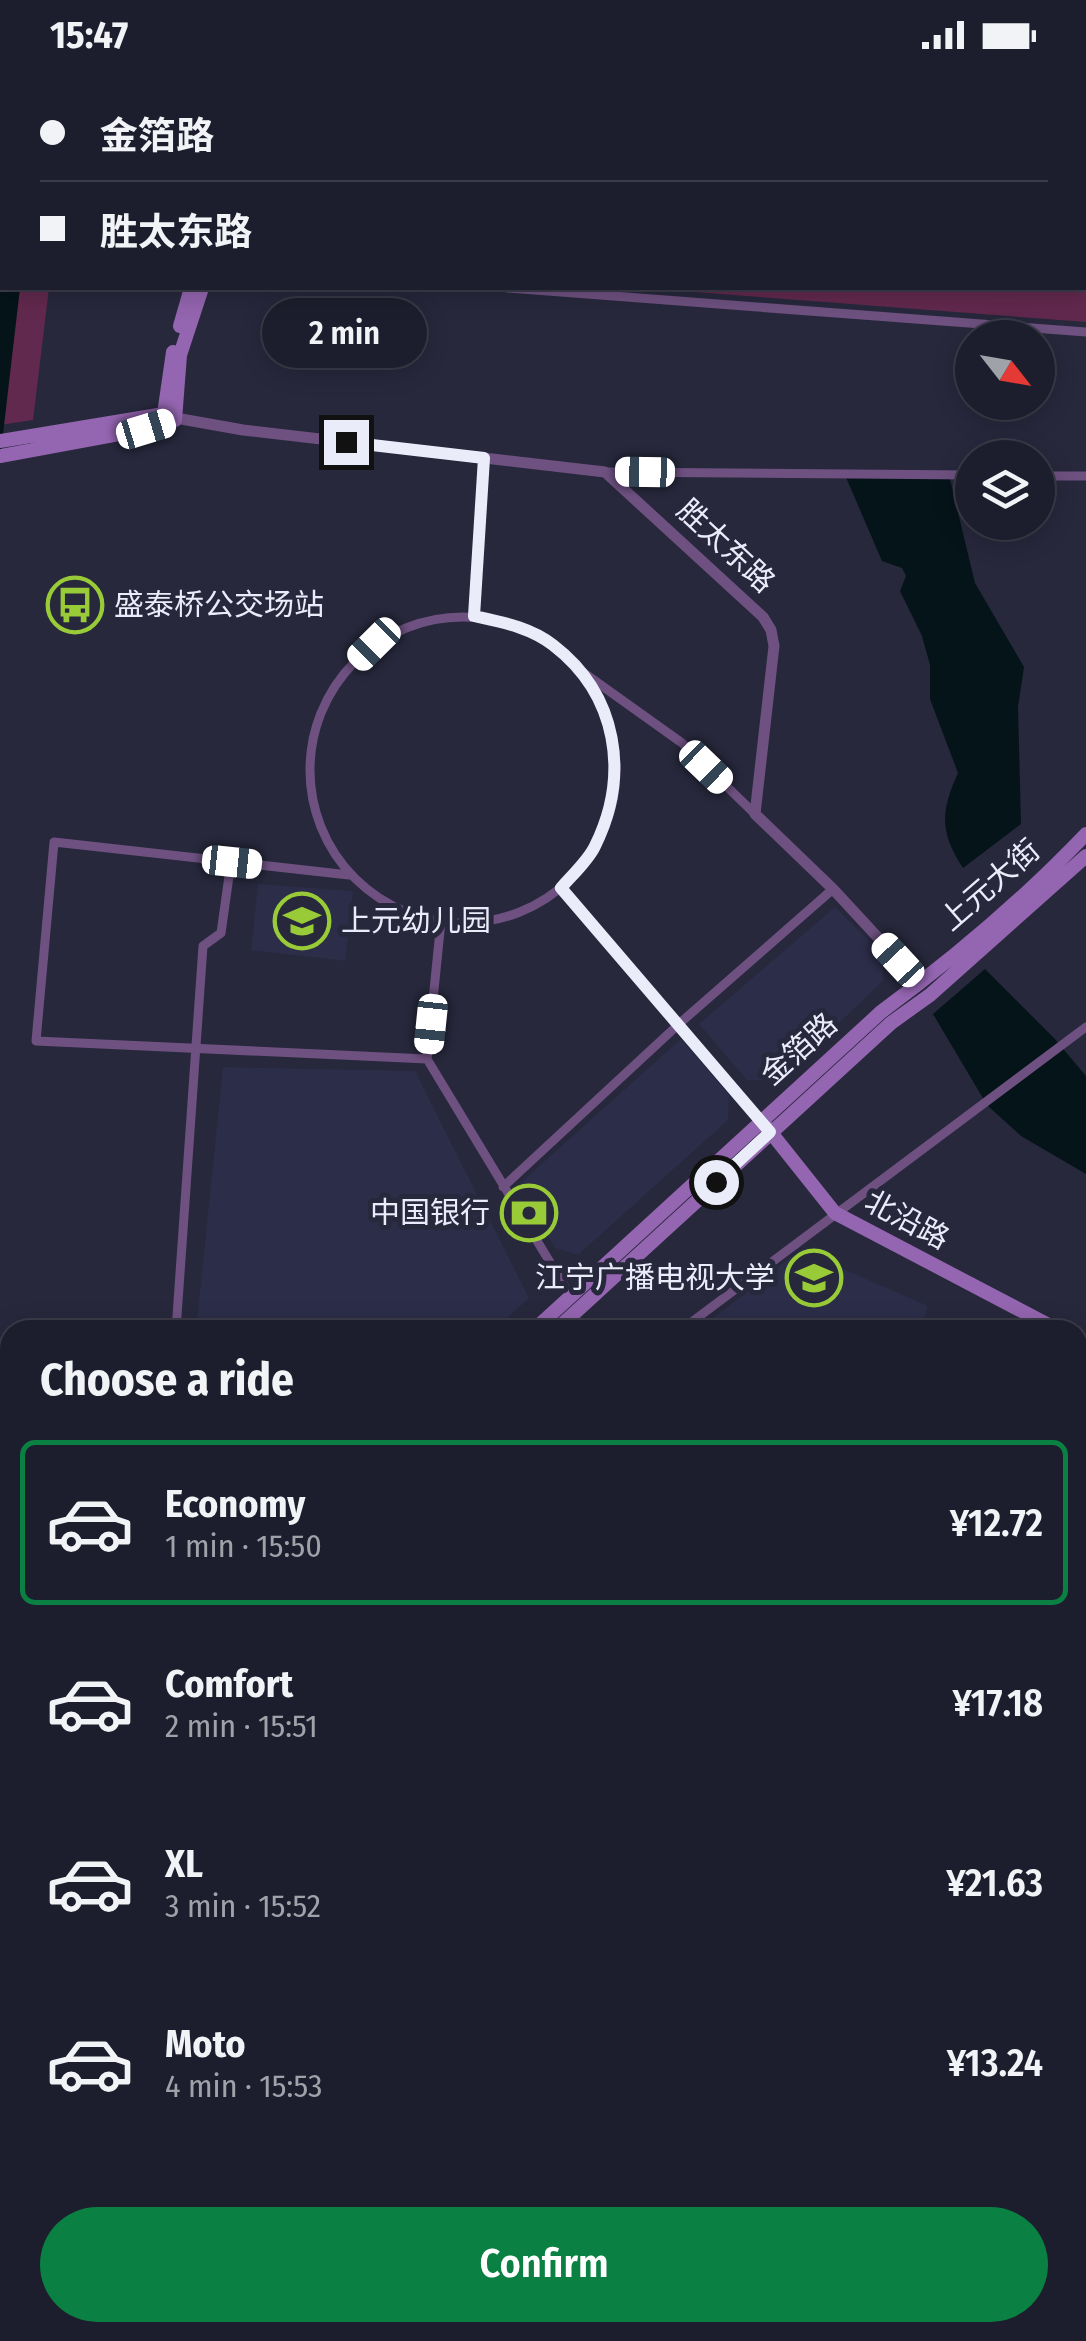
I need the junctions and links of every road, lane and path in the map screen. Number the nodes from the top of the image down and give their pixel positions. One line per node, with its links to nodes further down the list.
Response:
1 (191, 290): 5 (main road)
2 (201, 290): 5 (main road)
3 (533, 290): 4 (street)
4 (1086, 332)
5 (170, 417): 7 (main road); 9 (street)
6 (0, 441): 7 (main road)
7 (33, 443): 8 (main road)
8 (0, 456)
9 (484, 458): 10 (street); 14 (street)
10 (605, 472): 11 (street); 16 (street, 胜太东路)
11 (955, 475)
12 (1055, 476): 13 (street)
13 (1086, 476)
14 (474, 616): 15 (street); 20 (street)
15 (582, 672): 16 (street); 21 (street)
16 (754, 814): 22 (street)
17 (1086, 834): 24 (main road, 上元大街)
18 (1086, 856): 25 (main road, 上元大街)
19 (232, 862): 20 (street); 28 (street); 28 (street)
20 (349, 874): 23 (street)
21 (561, 888): 23 (street); 26 (street)
22 (833, 889): 24 (street); 26 (street)
23 (441, 922): 29 (street)
24 (920, 983): 25 (main road, 上元大街)
25 (886, 1017): 30 (main road, 金箔路)
26 (680, 1024): 30 (street); 31 (street)
27 (1086, 1028): 32 (street)
28 (196, 1048): 29 (street); 34 (street)
29 (427, 1059): 31 (street)
30 (766, 1126): 32 (main road, 北沿路); 33 (main road, 金箔路); 36 (main road, 金箔路)
31 (503, 1187): 33 (street)
32 (835, 1213): 37 (street); 38 (main road, 北沿路)
33 (571, 1296): 35 (main road, 金箔路)
34 (177, 1320)
35 (559, 1320)
36 (562, 1320)
37 (694, 1320)
38 (1039, 1320)

